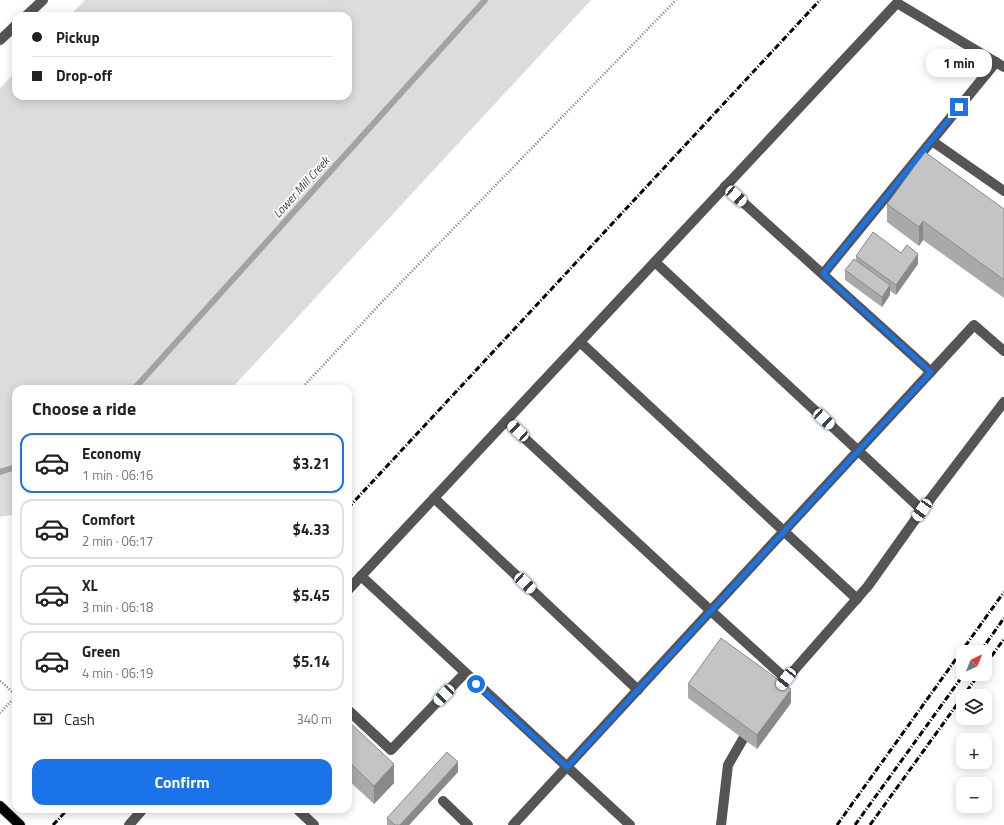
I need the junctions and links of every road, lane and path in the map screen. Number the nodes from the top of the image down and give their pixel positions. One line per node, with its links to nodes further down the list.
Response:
1 (43, 0): 4 (street)
2 (676, 0): 16 (path)
3 (898, 1): 7 (street); 9 (street)
4 (30, 12)
5 (12, 29): 6 (street)
6 (0, 40)
7 (1000, 65): 8 (street)
8 (932, 141): 10 (street); 12 (street)
9 (725, 186): 11 (street); 12 (street)
10 (1004, 191)
11 (655, 262): 13 (street); 19 (street)
12 (823, 274): 15 (street)
13 (580, 342): 18 (street); 22 (street)
14 (1004, 351): 15 (street)
15 (931, 372): 19 (street)
16 (305, 385)
17 (1004, 402): 21 (street)
18 (506, 420): 20 (street); 26 (street)
19 (858, 451): 21 (street); 22 (street)
20 (434, 498): 23 (street); 30 (street)
21 (922, 510): 25 (street)
22 (784, 531): 25 (street); 26 (street)
23 (361, 576): 24 (street); 27 (street)
24 (352, 586)
25 (857, 598): 28 (street)
26 (711, 611): 28 (street); 30 (street)
27 (465, 673): 35 (street); 37 (street)
28 (786, 679): 32 (street)
29 (0, 681): 31 (path)
30 (638, 690): 37 (street)
31 (12, 692)
32 (776, 692)
33 (12, 700): 34 (path)
34 (0, 713)
35 (352, 714)
36 (743, 739): 48 (street)
37 (567, 767): 46 (street); 47 (street)
38 (443, 801): 45 (street)
39 (0, 806): 42 (main road)
40 (140, 813): 43 (street)
41 (301, 813): 44 (street)
42 (20, 825)
43 (128, 825)
44 (314, 825)
45 (468, 825)
46 (513, 825)
47 (630, 825)
48 (721, 825)

